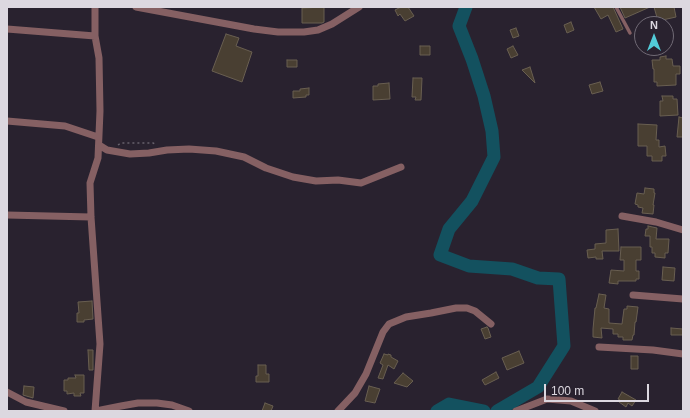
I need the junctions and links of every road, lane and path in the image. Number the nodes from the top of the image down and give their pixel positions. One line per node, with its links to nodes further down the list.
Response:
1 (95, 7): 7 (street)
2 (136, 7): 3 (street)
3 (359, 7)
4 (616, 7): 6 (lane)
5 (7, 29): 7 (street)
6 (630, 33)
7 (95, 36): 9 (street)
8 (7, 121): 9 (street)
9 (98, 137): 10 (street)
10 (99, 145): 11 (street); 16 (street)
11 (107, 150): 12 (street); 12 (path)
12 (167, 150): 13 (street)
13 (401, 167)
14 (7, 215): 16 (street)
15 (622, 216): 17 (street)
16 (92, 217): 25 (street)
17 (683, 230)
18 (633, 295): 19 (street)
19 (683, 299)
20 (491, 324): 27 (street)
21 (599, 347): 22 (street)
22 (683, 354)
23 (7, 392): 24 (street)
24 (64, 411)
25 (95, 411): 26 (street)
26 (189, 411)
27 (338, 411)
28 (516, 411): 29 (street)
29 (595, 411)

